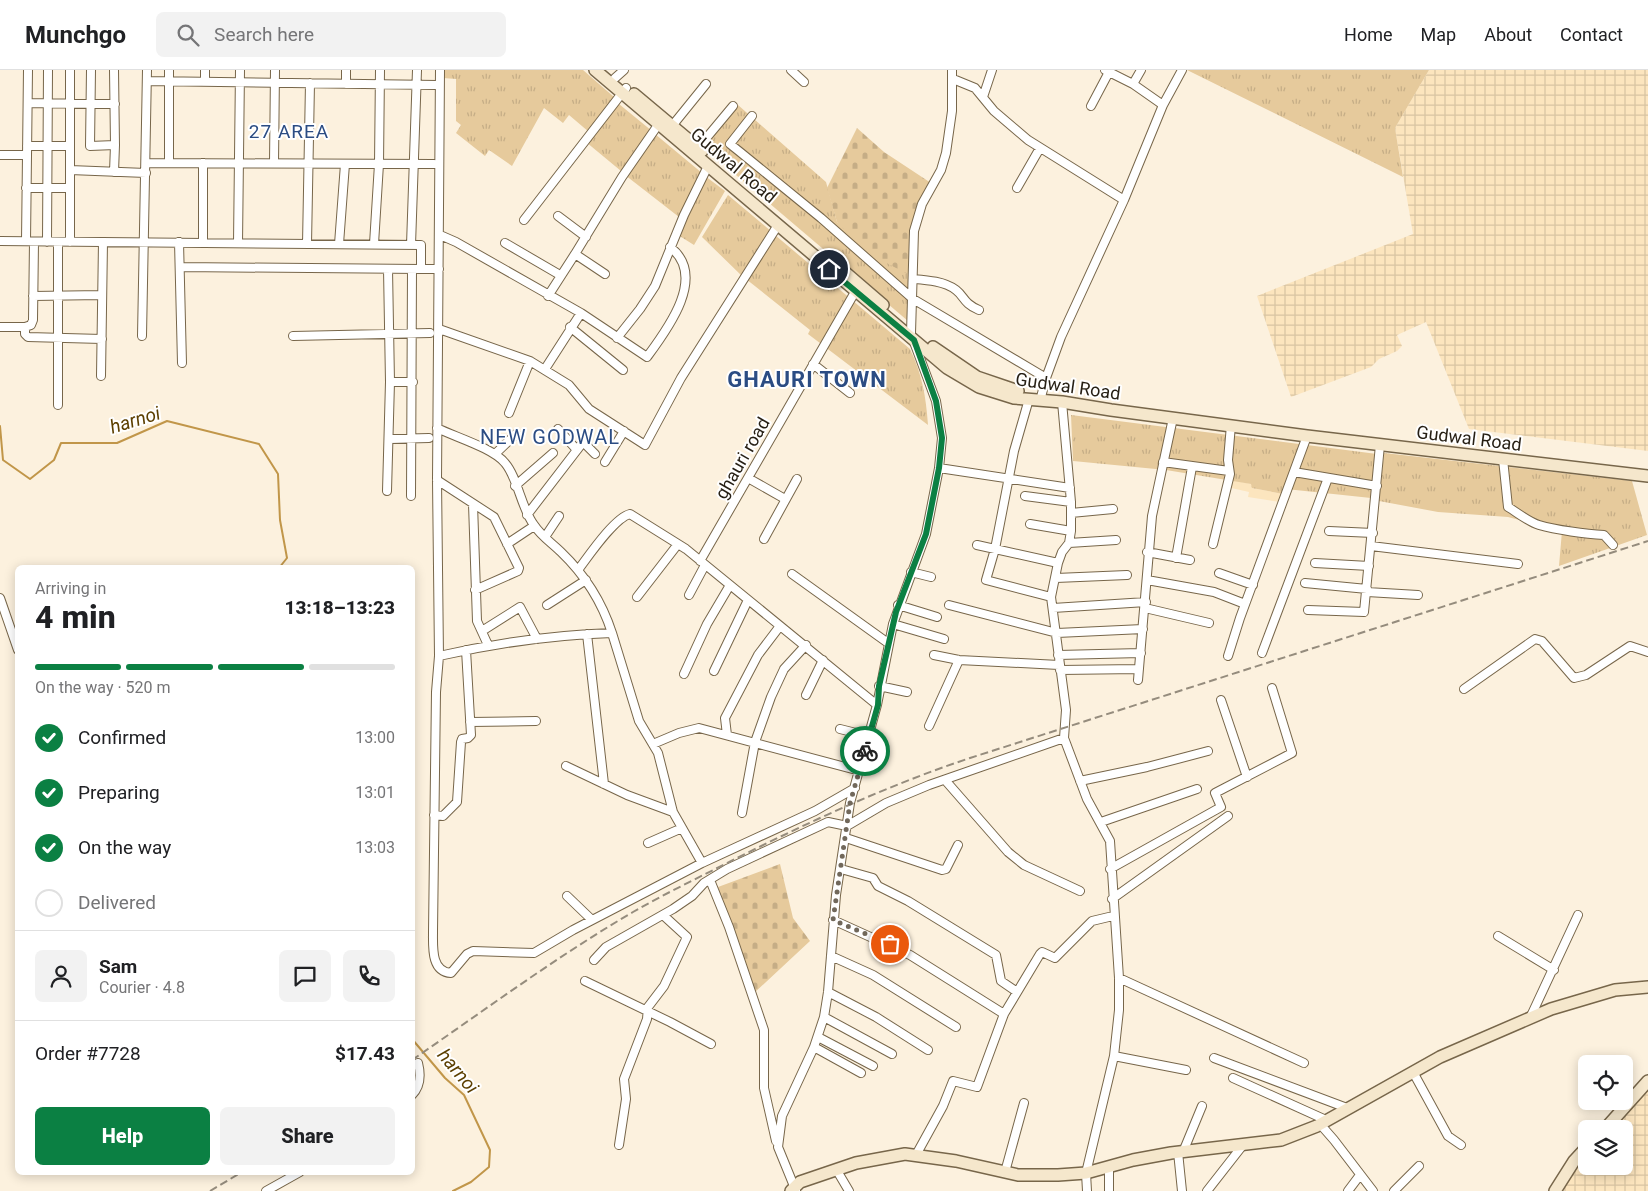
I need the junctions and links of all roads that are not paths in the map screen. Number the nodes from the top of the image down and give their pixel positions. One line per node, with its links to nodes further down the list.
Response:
1 (28, 70): 41 (street)
2 (48, 70): 40 (street)
3 (70, 70): 43 (street)
4 (91, 70): 42 (street)
5 (114, 70): 44 (street)
6 (147, 70): 25 (street)
7 (169, 70): 26 (street)
8 (205, 70): 27 (street)
9 (240, 70): 28 (street)
10 (275, 70): 30 (street)
11 (346, 70): 32 (street)
12 (380, 70): 33 (street)
13 (417, 70): 34 (street)
14 (440, 70): 81 (street)
15 (595, 70): 38 (main road, Gudwal Road)
16 (606, 70): 23 (main road, Gudwal Road)
17 (791, 70): 29 (street)
18 (952, 70): 24 (street)
19 (992, 70): 39 (street)
20 (1141, 70): 36 (street)
21 (1182, 70): 45 (street)
22 (1107, 71): 36 (street); 47 (street)
23 (620, 74): 38 (main road, Gudwal Road)
24 (953, 79): 39 (street); 106 (street)
25 (147, 81): 26 (street); 59 (street)
26 (169, 82): 27 (street); 60 (street)
27 (205, 82): 28 (street)
28 (240, 82): 30 (street); 62 (street)
29 (804, 82)
30 (275, 83): 31 (street); 63 (street)
31 (310, 83): 32 (street); 64 (street)
32 (346, 84): 33 (street)
33 (379, 84): 34 (street); 66 (street)
34 (417, 84): 37 (street); 67 (street)
35 (706, 84): 50 (street)
36 (1133, 84): 45 (street)
37 (437, 85)
38 (624, 91): 49 (main road, Gudwal Road); 50 (main road, Gudwal Road); 79 (street)
39 (983, 97): 56 (street)
40 (48, 102): 41 (street); 43 (street); 51 (street)
41 (28, 103): 53 (street)
42 (91, 103): 43 (street); 44 (street); 52 (street)
43 (70, 104): 54 (street)
44 (115, 104): 52 (street)
45 (1163, 105): 77 (street)
46 (733, 106): 55 (street)
47 (1091, 106)
48 (752, 116): 112 (street)
49 (658, 125): 69 (main road, Gudwal Road); 82 (street)
50 (672, 126): 55 (main road, Gudwal Road)
51 (48, 145): 53 (street); 54 (street); 74 (street)
52 (115, 145): 71 (street)
53 (27, 146): 58 (street)
54 (70, 146): 70 (street)
55 (698, 148): 122 (main road, Gudwal Road)
56 (1040, 148): 76 (street); 77 (street)
57 (0, 155): 58 (street)
58 (27, 155): 73 (street)
59 (146, 163): 60 (street); 72 (street)
60 (169, 163): 61 (street)
61 (203, 163): 62 (street); 91 (street)
62 (239, 163): 63 (street); 92 (street)
63 (274, 163): 64 (street)
64 (309, 163): 65 (street); 94 (street)
65 (344, 164): 66 (street); 95 (street)
66 (379, 164): 67 (street); 96 (street)
67 (415, 164): 68 (street); 97 (street)
68 (434, 164)
69 (708, 166): 80 (main road, Gudwal Road); 98 (street)
70 (70, 170): 71 (street); 75 (street)
71 (114, 172): 72 (street)
72 (146, 173): 85 (street)
73 (26, 188): 74 (street); 84 (street)
74 (48, 188): 75 (street); 86 (street)
75 (70, 188): 88 (street)
76 (1017, 188)
77 (1124, 200): 134 (street)
78 (558, 216): 82 (street)
79 (524, 220)
80 (778, 225): 107 (main road, Gudwal Road); 146 (street)
81 (440, 235): 103 (street); 111 (street)
82 (586, 237): 99 (street)
83 (0, 241): 84 (street)
84 (30, 241): 86 (street); 110 (street)
85 (144, 241): 89 (street); 90 (street); 123 (street)
86 (48, 242): 87 (street)
87 (58, 242): 88 (street); 108 (street)
88 (70, 242): 89 (street)
89 (103, 242): 109 (street)
90 (179, 242): 91 (street); 100 (street)
91 (202, 242): 92 (street)
92 (238, 243): 94 (street)
93 (505, 243): 105 (street)
94 (307, 244): 95 (street)
95 (338, 244): 96 (street)
96 (374, 244): 97 (street)
97 (411, 245): 102 (street)
98 (670, 247): 126 (street); 126 (street)
99 (575, 254): 104 (street); 105 (street)
100 (180, 267): 101 (street); 129 (street)
101 (388, 269): 102 (street); 121 (street)
102 (417, 269): 103 (street); 119 (street)
103 (440, 269): 118 (street)
104 (605, 274)
105 (560, 275): 111 (street)
106 (913, 279): 112 (street); 113 (street)
107 (855, 292): 122 (main road, Gudwal Road); 130 (street, ghauri road)
108 (58, 295): 109 (street); 110 (street); 125 (street)
109 (102, 295): 127 (street)
110 (33, 296): 116 (street)
111 (548, 296): 114 (street)
112 (913, 299): 122 (street); 134 (street)
113 (979, 310)
114 (581, 313): 117 (street); 126 (street)
115 (0, 327): 116 (street)
116 (25, 327): 125 (street)
117 (570, 328): 131 (street); 132 (street)
118 (439, 329): 128 (street); 144 (street)
119 (413, 332): 120 (street); 121 (street); 136 (street)
120 (430, 333)
121 (389, 334): 124 (street); 135 (street)
122 (911, 335): 138 (main road, Gudwal Road); 161 (street)
123 (142, 336)
124 (293, 336)
125 (59, 338): 127 (street); 140 (street)
126 (617, 338)
127 (102, 339): 133 (street)
128 (530, 361): 131 (street); 141 (street)
129 (182, 363)
130 (813, 364): 137 (street); 166 (street, ghauri road)
131 (545, 369): 146 (street)
132 (624, 370)
133 (101, 376)
134 (1046, 378): 138 (street)
135 (390, 382): 136 (street); 151 (street)
136 (413, 382): 149 (street)
137 (850, 393)
138 (1037, 398): 139 (main road, Gudwal Road); 162 (main road, Gudwal Road); 169 (street)
139 (1062, 402): 142 (main road, Gudwal Road); 173 (street)
140 (58, 405)
141 (509, 412)
142 (1173, 418): 143 (main road, Gudwal Road); 159 (street)
143 (1231, 425): 148 (main road, Gudwal Road); 163 (street)
144 (437, 428): 155 (street); 170 (street)
145 (558, 429): 153 (street)
146 (624, 432): 158 (street)
147 (516, 434): 155 (street)
148 (1307, 436): 152 (main road, Gudwal Road); 164 (street)
149 (412, 438): 150 (street); 151 (street); 175 (street)
150 (429, 438)
151 (390, 439): 174 (street)
152 (1380, 445): 157 (main road, Gudwal Road); 172 (street)
153 (577, 450): 156 (street); 182 (street)
154 (553, 453): 171 (street)
155 (495, 454): 171 (street)
156 (595, 454)
157 (1503, 459): 165 (main road, Gudwal Road); 197 (street)
158 (605, 462)
159 (1163, 462): 160 (street); 200 (street)
160 (1192, 467): 163 (street); 201 (street)
161 (939, 468): 169 (street); 209 (street)
162 (1648, 469)
163 (1229, 471): 195 (street)
164 (1294, 472): 167 (street); 219 (street)
165 (1648, 476)
166 (748, 478): 177 (street); 203 (street, ghauri road)
167 (1328, 478): 172 (street); 255 (street)
168 (797, 479): 177 (street)
169 (1008, 479): 173 (street); 199 (street)
170 (437, 480): 179 (street); 258 (street)
171 (516, 486): 182 (street)
172 (1377, 486): 188 (street)
173 (1070, 488): 178 (street)
174 (387, 491)
175 (411, 496)
176 (1026, 496): 178 (street)
177 (785, 500): 190 (street)
178 (1071, 502): 181 (street)
179 (473, 504): 193 (street); 220 (street)
180 (1113, 508): 181 (street)
181 (1071, 513): 186 (street)
182 (527, 515): 185 (street)
183 (559, 516): 189 (street)
184 (1030, 524): 186 (street)
185 (534, 526): 189 (street); 193 (street)
186 (1071, 531): 192 (street)
187 (1329, 531): 188 (street)
188 (1373, 533): 198 (street)
189 (545, 537): 208 (street)
190 (764, 539)
191 (1116, 540): 192 (street)
192 (1069, 542): 205 (street)
193 (507, 544): 220 (street)
194 (678, 544): 203 (street); 208 (street); 224 (street)
195 (1213, 544)
196 (977, 545): 199 (street)
197 (1614, 545)
198 (1371, 546): 206 (street); 207 (street)
199 (995, 549): 205 (street); 225 (street)
200 (1147, 552): 201 (street); 216 (street)
201 (1176, 558): 202 (street)
202 (1190, 560)
203 (703, 563): 218 (street); 222 (street, ghauri road)
204 (1316, 563): 207 (street)
205 (1058, 564): 214 (street)
206 (1518, 564)
207 (1369, 566): 221 (street)
208 (578, 570): 215 (street)
209 (911, 572): 213 (street); 230 (street)
210 (792, 574): 249 (street)
211 (1219, 574): 219 (street)
212 (1127, 575): 214 (street)
213 (931, 577)
214 (1056, 578): 225 (street)
215 (586, 580): 229 (street); 243 (street)
216 (1147, 580): 228 (street); 232 (street)
217 (1305, 583): 221 (street)
218 (730, 585): 227 (street); 265 (street)
219 (1253, 585): 228 (street)
220 (475, 590): 242 (street)
221 (1367, 590): 223 (street); 234 (street)
222 (689, 595)
223 (1418, 596)
224 (637, 597)
225 (1051, 597): 233 (street)
226 (0, 598): 238 (street)
227 (748, 600): 239 (street); 264 (street)
228 (1245, 604): 259 (street)
229 (546, 605)
230 (898, 605): 235 (street); 237 (street)
231 (949, 605): 244 (street)
232 (1145, 605): 233 (street); 236 (street); 240 (street)
233 (1053, 608): 244 (street)
234 (1308, 610)
235 (937, 617)
236 (1209, 623)
237 (893, 624): 247 (street); 249 (street)
238 (8, 625): 241 (street); 248 (street)
239 (780, 626): 251 (street); 278 (street)
240 (1143, 629): 244 (street); 254 (street)
241 (15, 631)
242 (482, 631): 246 (street); 250 (street)
243 (612, 633): 245 (street); 282 (street)
244 (1057, 633): 257 (street)
245 (587, 634): 246 (street); 289 (street)
246 (537, 639): 250 (street)
247 (944, 639)
248 (15, 642)
249 (888, 643): 267 (street)
250 (488, 645): 252 (street)
251 (806, 645): 260 (street); 281 (street)
252 (466, 650): 258 (street); 275 (street)
253 (1648, 652): 269 (street)
254 (1141, 653): 257 (street); 263 (street)
255 (1262, 653)
256 (934, 655): 261 (street)
257 (1058, 655): 262 (street)
258 (439, 656): 294 (street)
259 (1228, 656)
260 (823, 660): 271 (street); 273 (street)
261 (958, 660): 262 (street); 276 (street)
262 (1059, 668): 263 (street); 280 (street)
263 (1139, 669): 266 (street)
264 (714, 671)
265 (684, 674)
266 (1138, 680)
267 (879, 686): 270 (street); 273 (street)
268 (1272, 688): 286 (street)
269 (1464, 688)
270 (907, 692)
271 (806, 695)
272 (1221, 700): 286 (street)
273 (878, 705): 279 (street)
274 (536, 720): 275 (street)
275 (470, 722): 294 (street)
276 (929, 726)
277 (840, 728): 279 (street)
278 (727, 735): 281 (street); 282 (street)
279 (868, 736): 285 (street)
280 (1064, 738): 287 (street); 288 (street)
281 (755, 742): 285 (street); 293 (street)
282 (653, 744): 292 (street)
283 (1208, 751): 288 (street)
284 (566, 766): 289 (street)
285 (860, 771): 290 (street)
286 (1247, 777): 304 (street)
287 (945, 780): 297 (street); 306 (street)
288 (1080, 781): 296 (street)
289 (604, 784): 292 (street)
290 (855, 788): 297 (street); 302 (street)
291 (1197, 789): 296 (street)
292 (673, 812): 298 (street)
293 (742, 813)
294 (434, 816): 312 (street)
295 (1228, 816): 308 (street)
296 (1101, 822): 304 (street)
297 (847, 826): 299 (street); 305 (street)
298 (682, 828): 300 (street); 302 (street)
299 (846, 838): 301 (street); 303 (street)
300 (648, 844)
301 (958, 845)
302 (702, 863): 312 (street)
303 (840, 869): 313 (street); 322 (street)
304 (1110, 869): 308 (street)
305 (710, 880): 309 (street); 352 (street)
306 (1080, 891)
307 (567, 896): 312 (street)
308 (1112, 899): 311 (street)
309 (663, 915): 316 (street); 323 (street)
310 (1578, 915): 317 (street)
311 (1113, 916): 318 (street); 322 (street)
312 (592, 920)
313 (833, 920): 315 (street); 324 (street)
314 (1498, 936): 317 (street)
315 (831, 956): 321 (street); 327 (street)
316 (594, 960)
317 (1554, 970): 326 (street)
318 (1119, 978): 333 (street); 336 (street)
319 (584, 981): 323 (street)
320 (1648, 986): 326 (main road)
321 (828, 992): 325 (street); 331 (street)
322 (1017, 992): 324 (street)
323 (646, 1010): 329 (street); 349 (street)
324 (1004, 1014): 354 (street)
325 (824, 1017): 328 (street); 332 (street)
326 (1530, 1018): 340 (main road)
327 (956, 1027)
328 (818, 1037): 330 (street); 337 (street)
329 (711, 1044)
330 (814, 1047): 339 (street); 352 (street)
331 (928, 1050)
332 (892, 1054)
333 (1114, 1056): 338 (street); 360 (street)
334 (1214, 1058): 346 (street)
335 (418, 1062): 343 (street)
336 (1304, 1063)
337 (873, 1066)
338 (1186, 1070)
339 (861, 1072)
340 (1413, 1072): 346 (main road); 351 (street)
341 (1233, 1078): 348 (street)
342 (1648, 1081): 347 (main road)
343 (415, 1089)
344 (1024, 1103): 359 (street)
345 (1202, 1106): 353 (street)
346 (1347, 1108): 348 (main road)
347 (1613, 1120)
348 (1323, 1122): 350 (main road); 362 (street)
349 (619, 1145)
350 (1243, 1145): 353 (main road); 369 (street)
351 (1461, 1145)
352 (778, 1147): 363 (street)
353 (1180, 1152): 357 (main road); 368 (street)
354 (916, 1155): 358 (main road); 359 (main road)
355 (1578, 1157): 373 (main road)
356 (1419, 1166): 372 (street)
357 (1109, 1167): 360 (main road); 367 (street)
358 (836, 1169): 363 (main road); 365 (street)
359 (1005, 1172): 360 (main road)
360 (1086, 1173): 366 (street)
361 (295, 1175): 364 (street)
362 (1360, 1175): 370 (street); 371 (street)
363 (794, 1189)
364 (266, 1191)
365 (849, 1191)
366 (1088, 1191)
367 (1109, 1191)
368 (1182, 1191)
369 (1208, 1191)
370 (1348, 1191)
371 (1373, 1191)
372 (1394, 1191)
373 (1555, 1191)

